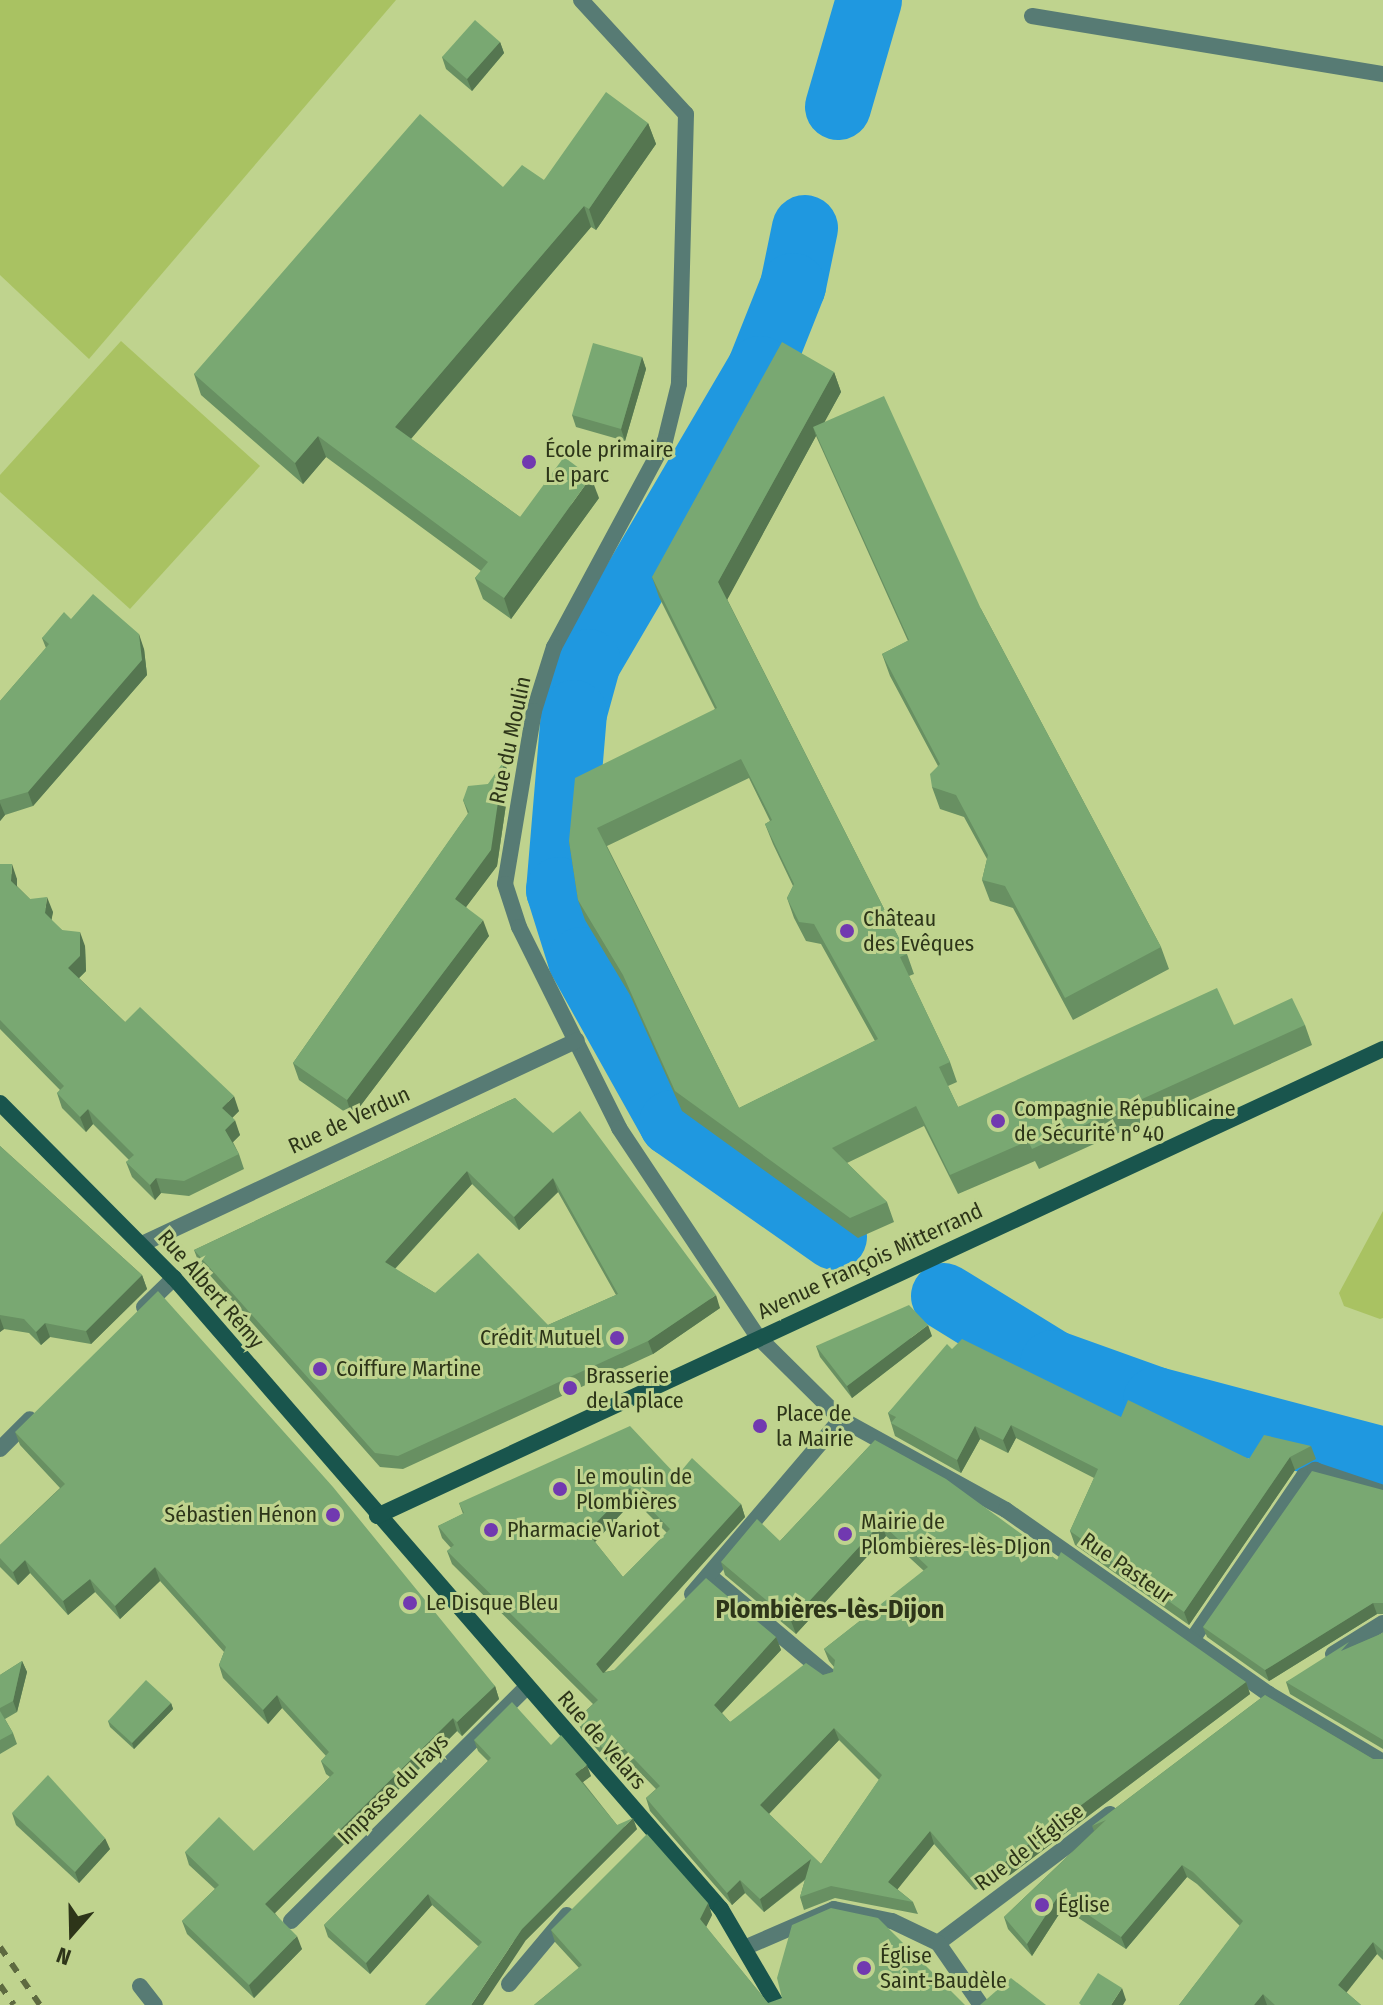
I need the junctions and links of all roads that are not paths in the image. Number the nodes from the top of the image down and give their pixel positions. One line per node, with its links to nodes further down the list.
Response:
1 (581, 0): 4 (street, Rue du Moulin)
2 (1032, 16): 3 (street)
3 (1383, 74)
4 (577, 1040): 7 (street, Rue de Verdun); 10 (street, Rue du Moulin)
5 (1383, 1049): 10 (main road, Avenue François Mitterrand)
6 (0, 1103): 7 (main road, Rue Albert Rémy)
7 (142, 1244): 8 (main road, Rue Albert Rémy)
8 (174, 1278): 9 (street); 15 (main road, Rue Albert Rémy)
9 (131, 1320)
10 (758, 1337): 12 (street); 15 (main road, Avenue François Mitterrand)
11 (44, 1406): 13 (street)
12 (841, 1419): 16 (street); 19 (street, Rue Pasteur)
13 (0, 1449)
14 (1383, 1493): 19 (street)
15 (377, 1516): 23 (main road, Rue de Velars)
16 (710, 1576): 17 (street); 21 (street)
17 (677, 1609)
18 (1383, 1623): 20 (street)
19 (1192, 1640): 24 (street, Rue Pasteur)
20 (1320, 1662)
21 (830, 1677)
22 (1294, 1678): 24 (street)
23 (526, 1688): 28 (street, Impasse du Fays); 30 (main road, Rue de Velars)
24 (1263, 1698): 25 (street, Rue Pasteur)
25 (1383, 1762)
26 (1129, 1799): 29 (street, Rue de l'Église)
27 (577, 1905): 31 (street)
28 (291, 1921)
29 (938, 1943): 30 (street); 35 (street)
30 (744, 1948): 34 (main road, Rue de Velars)
31 (509, 1984)
32 (140, 1986): 33 (street)
33 (155, 2005)
34 (777, 2005)
35 (981, 2005)

